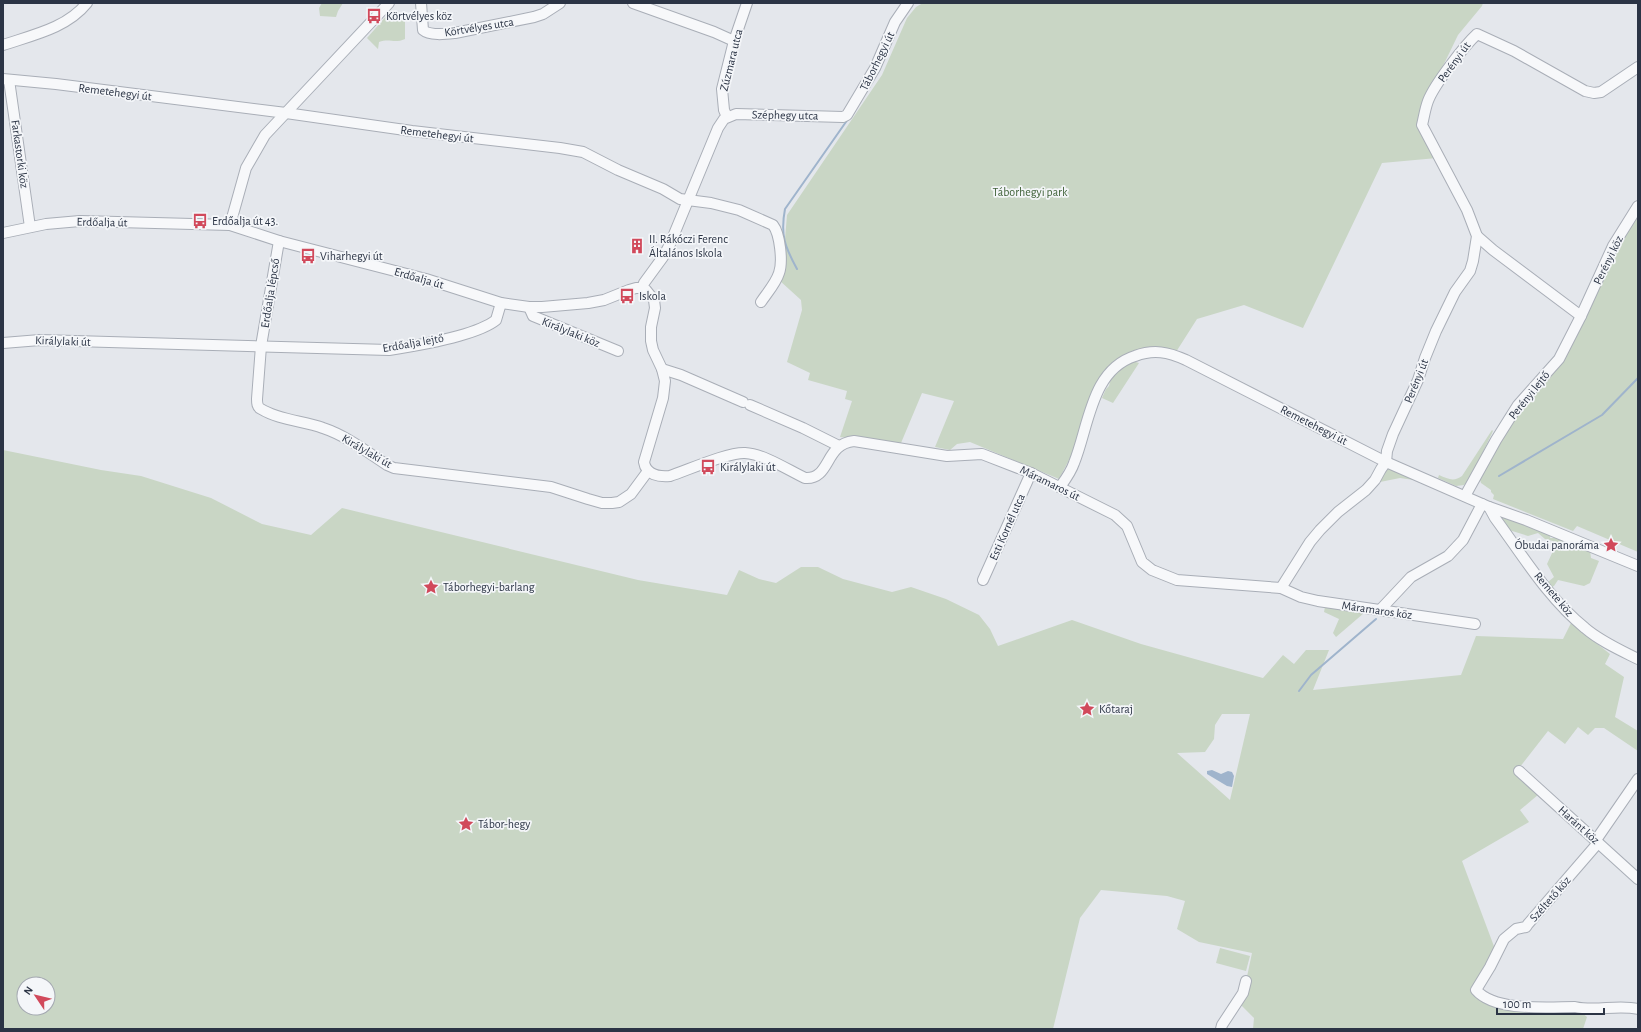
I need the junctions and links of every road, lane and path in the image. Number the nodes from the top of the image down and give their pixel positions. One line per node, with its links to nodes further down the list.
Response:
1 (88, 3): 11 (street)
2 (389, 3): 9 (street)
3 (398, 3): 9 (street)
4 (421, 3): 5 (street, Körtvélyes utca)
5 (560, 3)
6 (633, 3): 10 (street)
7 (747, 3): 10 (street, Zúzmara utca)
8 (906, 4): 15 (street, Táborhegyi út)
9 (381, 12): 14 (street)
10 (734, 41): 16 (street, Zúzmara utca)
11 (3, 45)
12 (1638, 67): 22 (street, Perényi út)
13 (6, 80): 14 (street, Remetehegyi út); 20 (street, Farkastorki köz)
14 (286, 113): 17 (street, Remetehegyi út); 19 (street)
15 (843, 116): 16 (street, Széphegy utca)
16 (728, 117): 17 (street)
17 (689, 201): 24 (street); 25 (street, Remetehegyi út)
18 (1638, 206): 28 (street, Perényi köz)
19 (230, 225): 20 (street, Erdőalja út); 23 (street, Erdőalja út)
20 (30, 227): 21 (street, Erdőalja út)
21 (3, 233)
22 (1477, 236): 28 (street, Perényi út); 36 (street, Perényi út)
23 (279, 241): 26 (street, Erdőalja út); 31 (street, Erdőalja lépcső)
24 (642, 288): 27 (street, Erdőalja út); 34 (street)
25 (761, 302)
26 (501, 303): 27 (street, Erdőalja út); 31 (street, Erdőalja lejtő)
27 (529, 307): 32 (street, Királylaki köz)
28 (1581, 316): 40 (street, Perényi lejtő)
29 (3, 343): 30 (street, Királylaki út)
30 (242, 345): 31 (street, Királylaki út); 33 (street)
31 (261, 346): 33 (street, Királylaki út)
32 (618, 351)
33 (260, 361): 37 (street, Királylaki út)
34 (662, 369): 35 (street); 37 (street)
35 (839, 446): 37 (street); 38 (street, Máramaros út)
36 (1386, 462): 39 (street, Remetehegyi út); 40 (street, Remetehegyi út); 44 (street)
37 (648, 471)
38 (1031, 473): 39 (street, Máramaros út); 43 (street, Esti Kornél utca)
39 (1060, 488): 44 (street, Máramaros út)
40 (1465, 496): 41 (street, Remetehegyi út)
41 (1486, 505): 42 (street, Remetehegyi út); 45 (street); 47 (street, Remete köz)
42 (1638, 566)
43 (982, 580)
44 (1281, 588): 45 (street, Máramaros köz)
45 (1380, 610): 46 (street, Máramaros köz)
46 (1475, 624)
47 (1638, 659)
48 (1519, 771): 50 (street, Haránt köz)
49 (1638, 779): 50 (street, Széltető köz)
50 (1597, 842): 51 (street, Haránt köz); 53 (street, Széltető köz)
51 (1638, 879)
52 (1246, 981): 54 (street)
53 (1638, 1009)
54 (1221, 1029)

